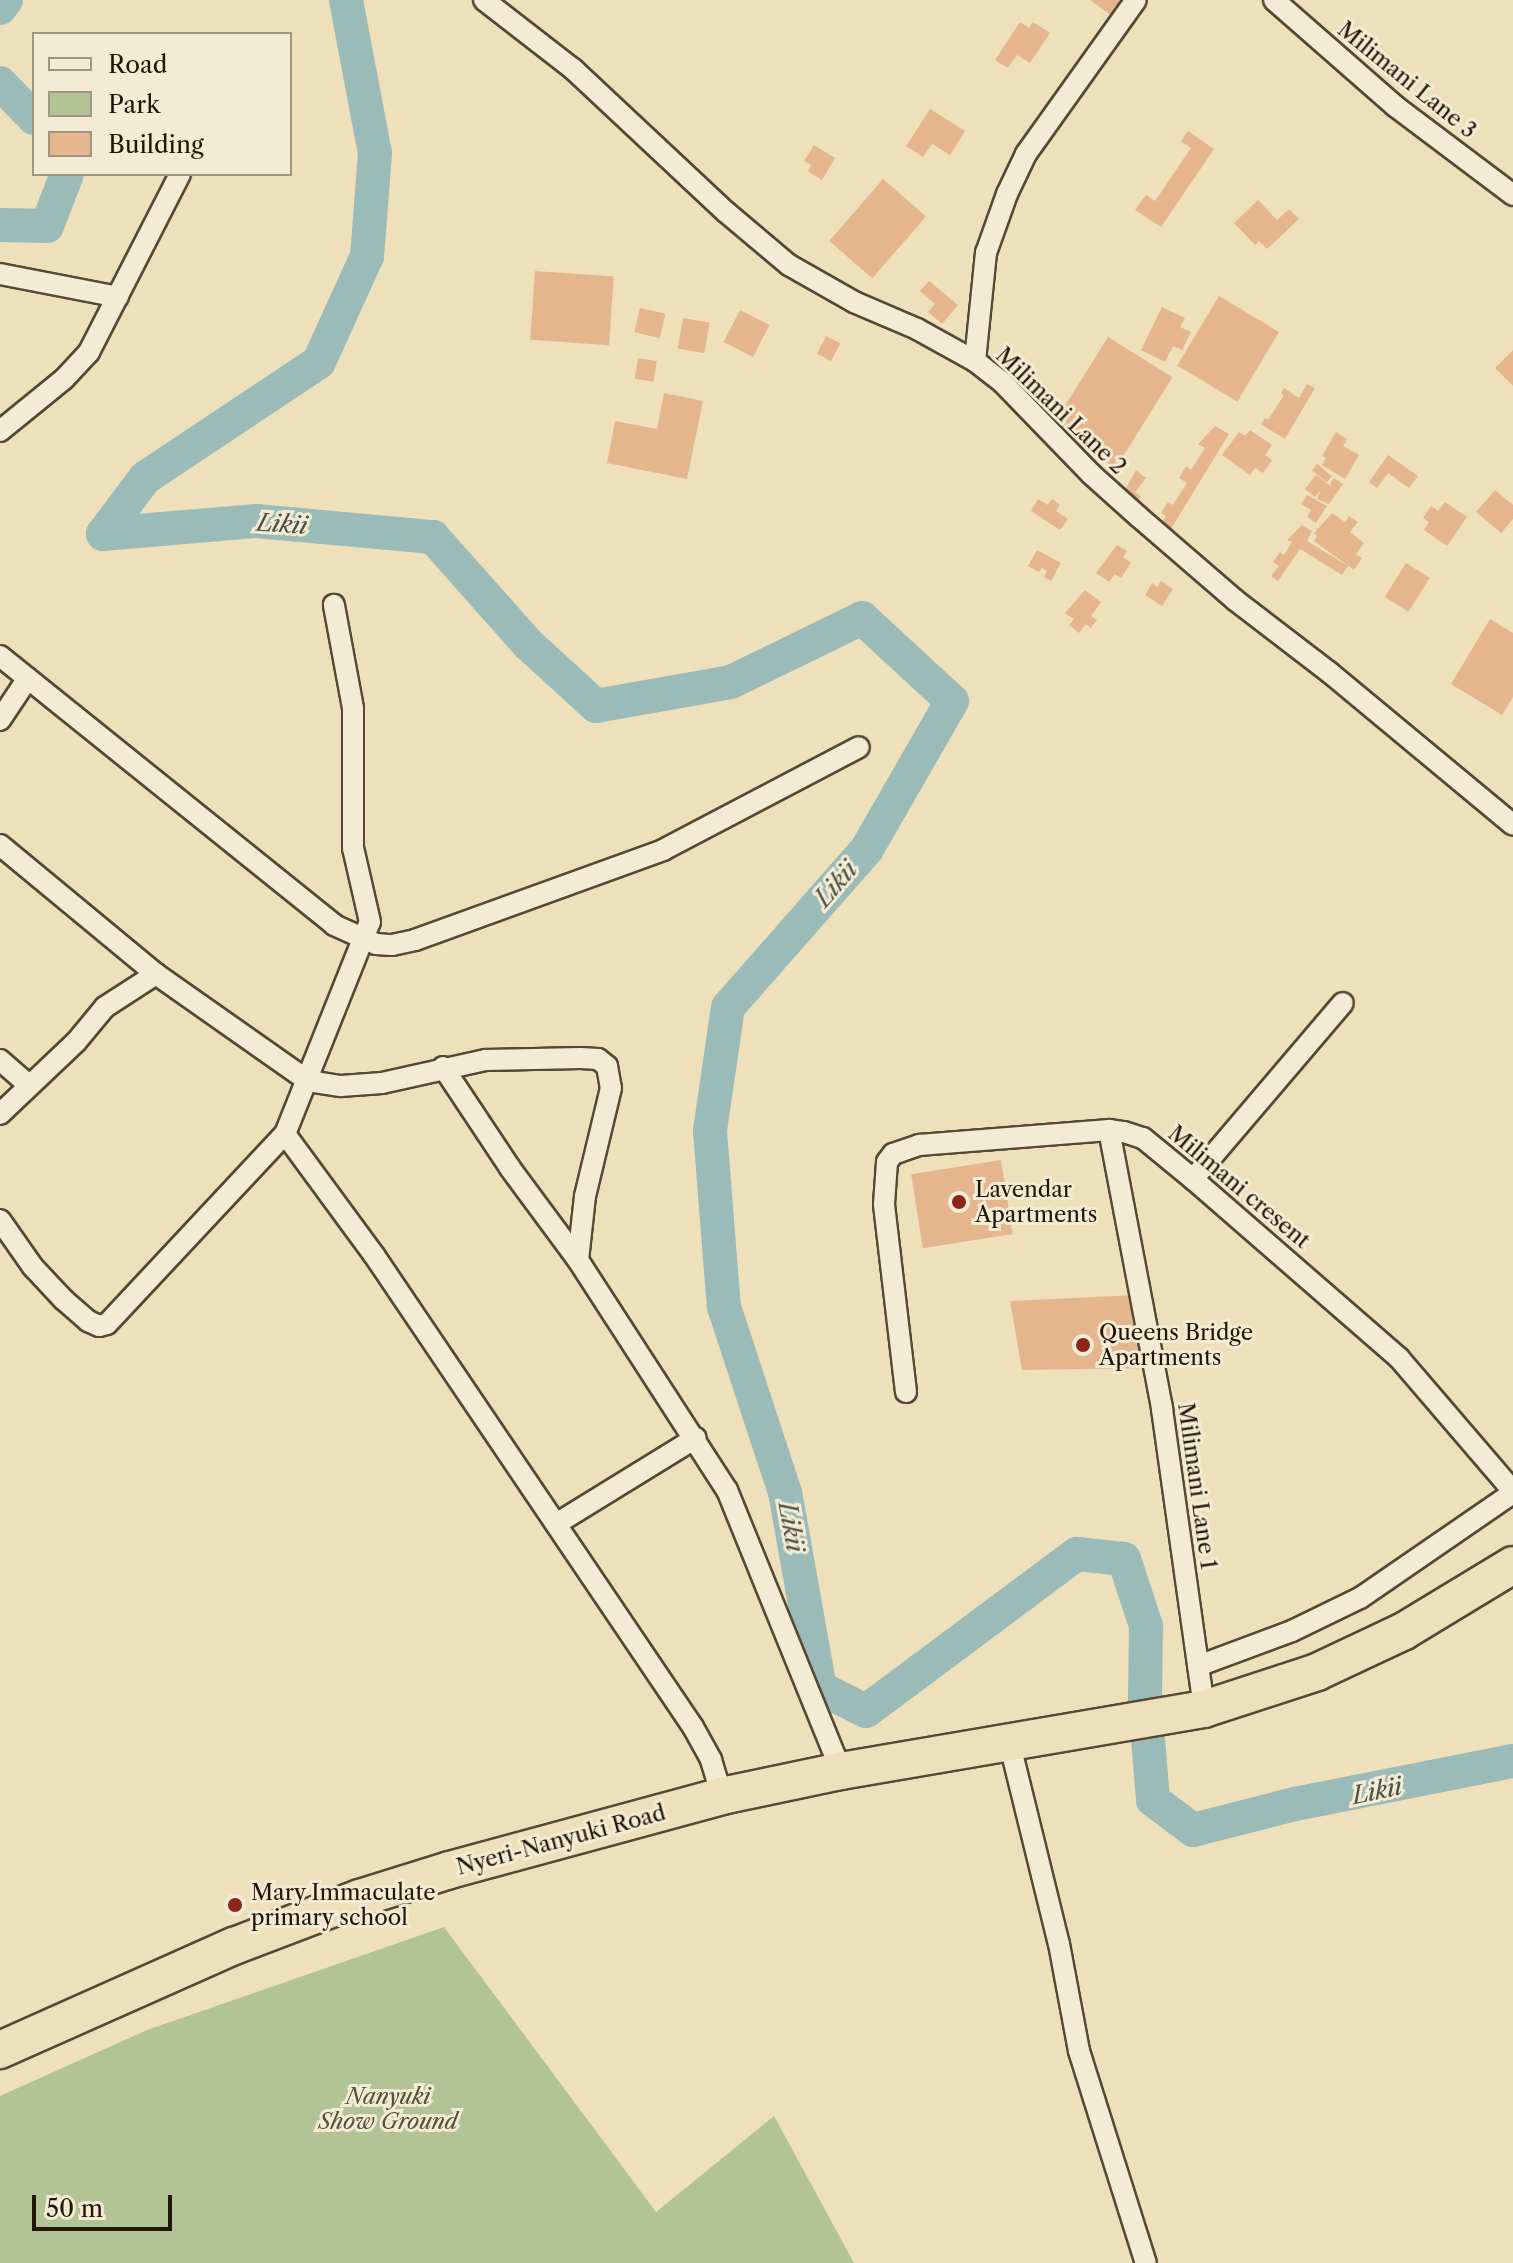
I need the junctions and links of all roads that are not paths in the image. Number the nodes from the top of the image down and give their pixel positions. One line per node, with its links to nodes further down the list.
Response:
1 (484, 0): 8 (street, Milimani Lane 2)
2 (1136, 0): 8 (street)
3 (1274, 0): 5 (street, Milimani Lane 3)
4 (179, 176): 7 (street)
5 (1512, 191)
6 (0, 274): 7 (street)
7 (118, 297): 9 (street)
8 (975, 361): 15 (street, Milimani Lane 2)
9 (0, 431)
10 (334, 605): 17 (street)
11 (0, 656): 12 (street)
12 (28, 678): 13 (street); 17 (street)
13 (0, 720)
14 (859, 747): 17 (street)
15 (1513, 825)
16 (0, 845): 18 (street)
17 (365, 941): 22 (street)
18 (156, 974): 22 (street); 23 (street)
19 (1343, 1003): 27 (street)
20 (0, 1060): 23 (street)
21 (443, 1067): 22 (street); 29 (street); 29 (street)
22 (308, 1081): 26 (street)
23 (29, 1085): 24 (street)
24 (0, 1114)
25 (1109, 1130): 27 (street, Milimani cresent); 30 (street, Milimani cresent); 35 (street, Milimani Lane 1)
26 (285, 1134): 28 (street); 33 (street)
27 (1193, 1179): 32 (street, Milimani cresent)
28 (0, 1220)
29 (578, 1260): 31 (street)
30 (906, 1392)
31 (696, 1438): 33 (street); 38 (street)
32 (1513, 1492): 35 (street)
33 (556, 1524): 39 (street)
34 (1513, 1565): 36 (highway)
35 (1198, 1666): 36 (street, Milimani Lane 1)
36 (1204, 1709): 37 (highway, Nyeri-Nanyuki Road)
37 (1009, 1741): 38 (highway, Nyeri-Nanyuki Road); 41 (street)
38 (841, 1771): 39 (highway, Nyeri-Nanyuki Road)
39 (722, 1796): 40 (highway, Nyeri-Nanyuki Road)
40 (0, 2050)
41 (1146, 2263)

